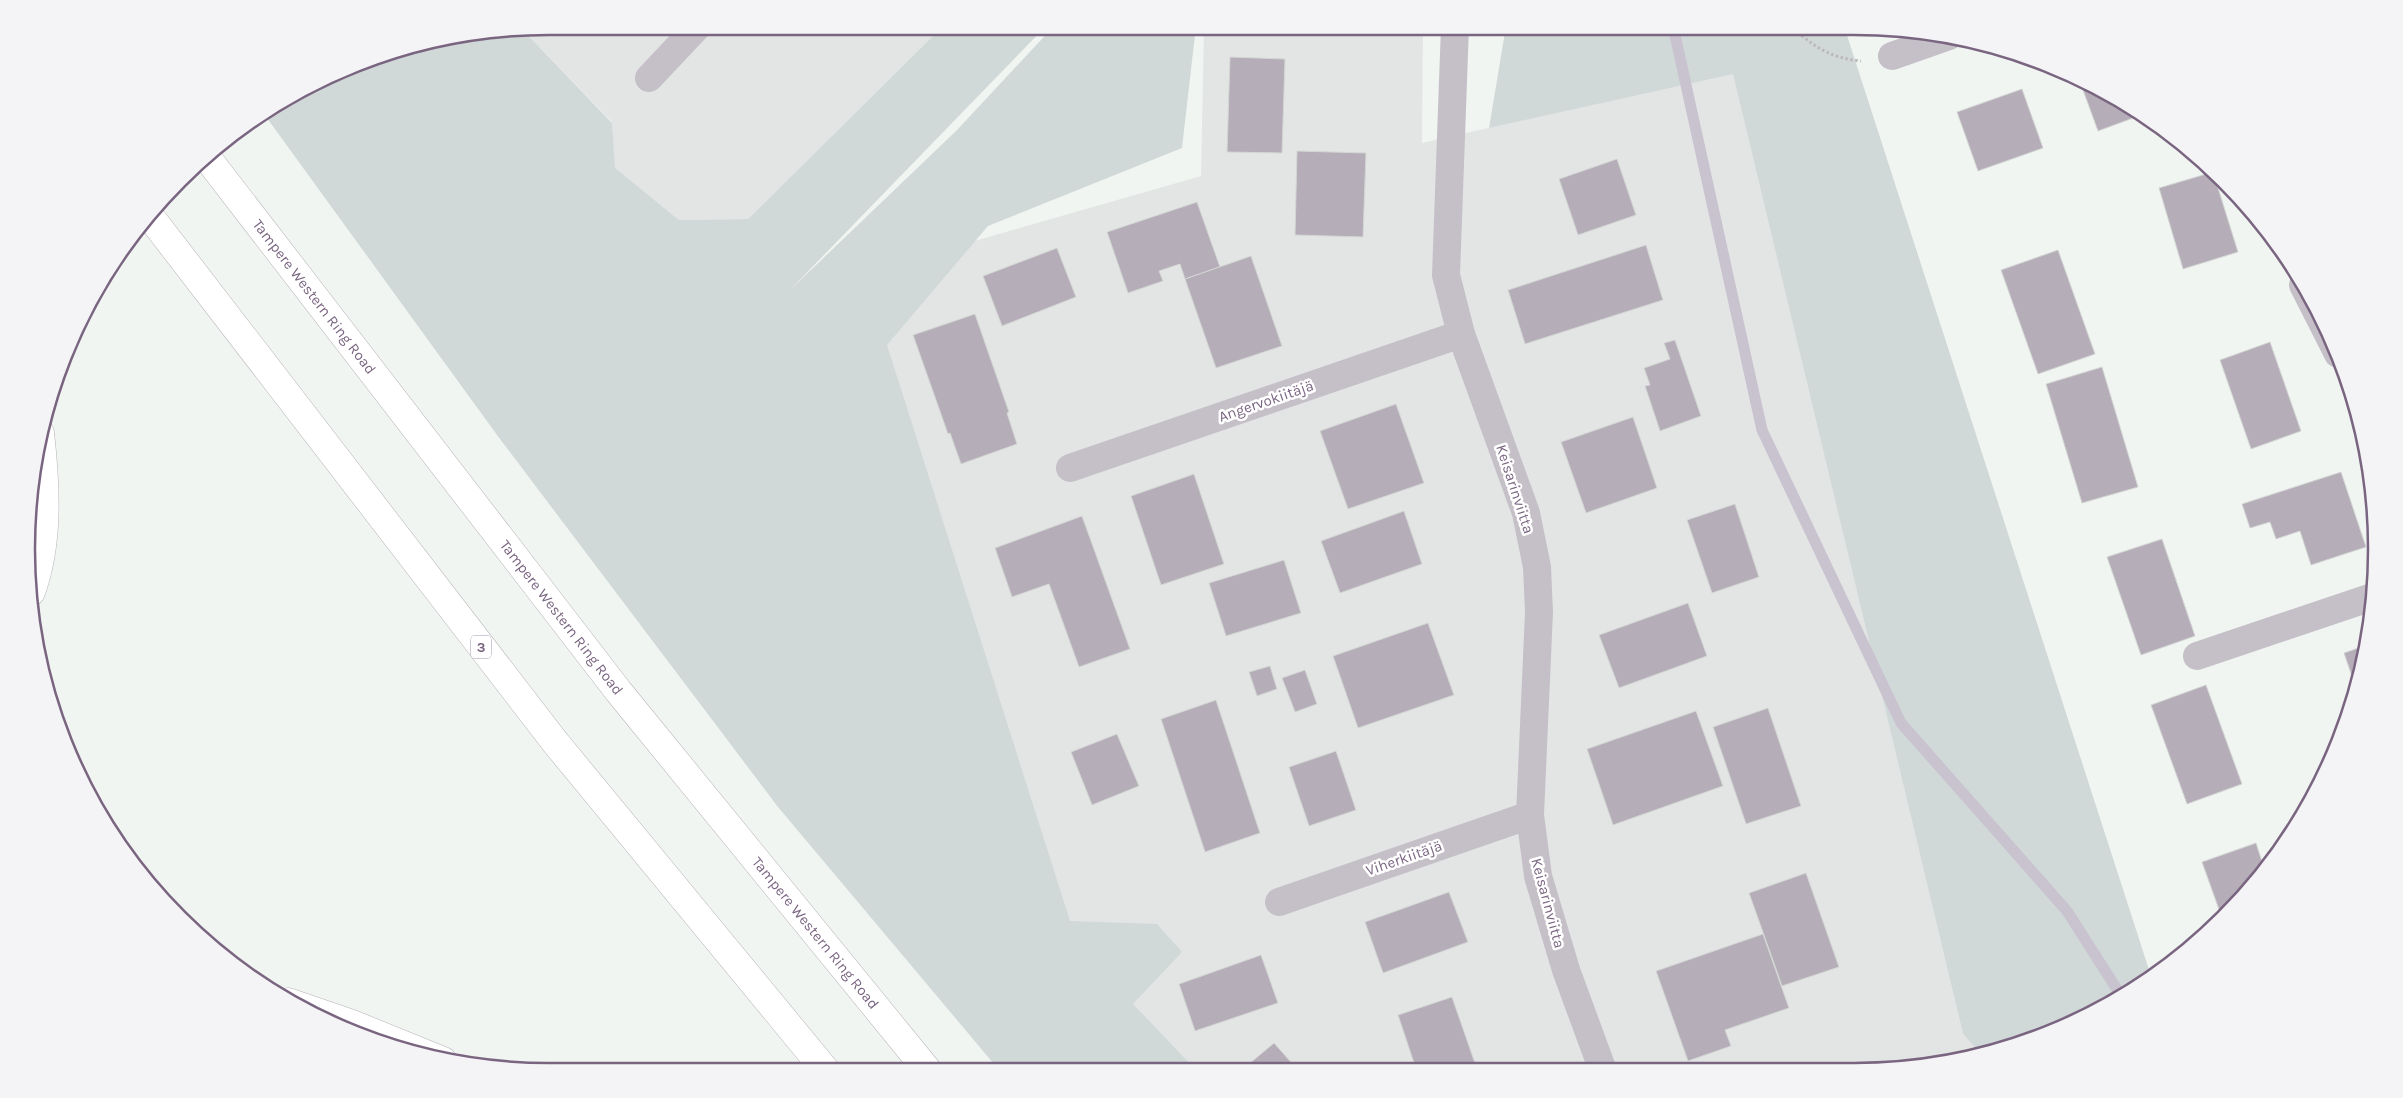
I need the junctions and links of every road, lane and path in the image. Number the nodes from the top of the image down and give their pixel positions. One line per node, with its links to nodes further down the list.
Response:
1 (690, 35): 6 (street)
2 (1455, 35): 11 (street, Keisarinviitta)
3 (1800, 35): 5 (path)
4 (1934, 41): 5 (street)
5 (1892, 56)
6 (649, 78)
7 (213, 161): 9 (highway)
8 (210, 163): 9 (highway, Tampere Western Ring Road)
9 (224, 182): 20 (highway, Tampere Western Ring Road)
10 (153, 222): 19 (highway, 3)
11 (1461, 334): 13 (street, Angervokiitäjä); 17 (street, Keisarinviitta)
12 (43, 458): 14 (highway)
13 (1070, 468)
14 (36, 568)
15 (2366, 599): 16 (street)
16 (2197, 656)
17 (1530, 815): 18 (street, Viherkiitäjä); 21 (street, Keisarinviitta)
18 (1279, 902)
19 (819, 1063)
20 (922, 1063)
21 (1600, 1063)

